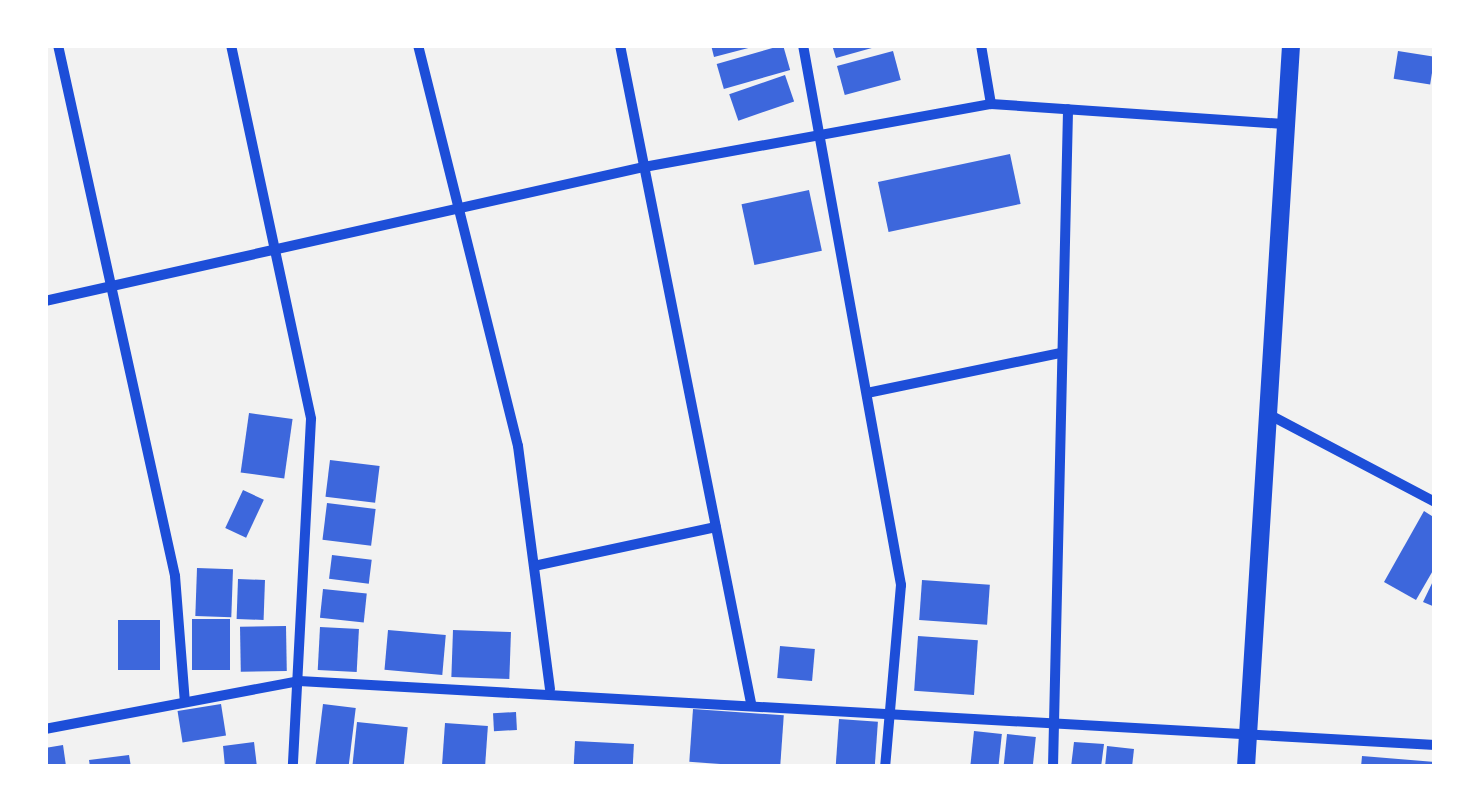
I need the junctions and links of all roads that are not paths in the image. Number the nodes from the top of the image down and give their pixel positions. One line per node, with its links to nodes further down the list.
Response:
1 (58, 45): 15 (street)
2 (232, 45): 14 (street)
3 (418, 45): 13 (street)
4 (620, 45): 12 (street)
5 (804, 45): 11 (street)
6 (981, 45): 8 (street)
7 (1291, 45): 10 (street)
8 (991, 104): 9 (street); 11 (street)
9 (1068, 109): 10 (street); 17 (street)
10 (1287, 124): 19 (street)
11 (823, 140): 12 (street); 18 (street)
12 (644, 167): 13 (street); 21 (street)
13 (453, 214): 14 (street); 22 (street)
14 (273, 249): 15 (street); 23 (street)
15 (108, 287): 16 (street); 25 (street)
16 (45, 301)
17 (1061, 352): 18 (street); 28 (street)
18 (867, 393): 27 (street)
19 (1268, 414): 20 (street); 30 (street)
20 (1435, 502)
21 (716, 527): 22 (street); 26 (street)
22 (534, 566): 24 (street)
23 (298, 681): 24 (street); 25 (street); 32 (street)
24 (550, 689): 26 (street)
25 (185, 702): 29 (street)
26 (750, 703): 27 (street)
27 (892, 712): 28 (street); 33 (street)
28 (1055, 723): 30 (street); 34 (street)
29 (45, 729)
30 (1248, 736): 31 (street); 35 (street)
31 (1435, 745)
32 (293, 767)
33 (884, 767)
34 (1053, 767)
35 (1246, 767)

